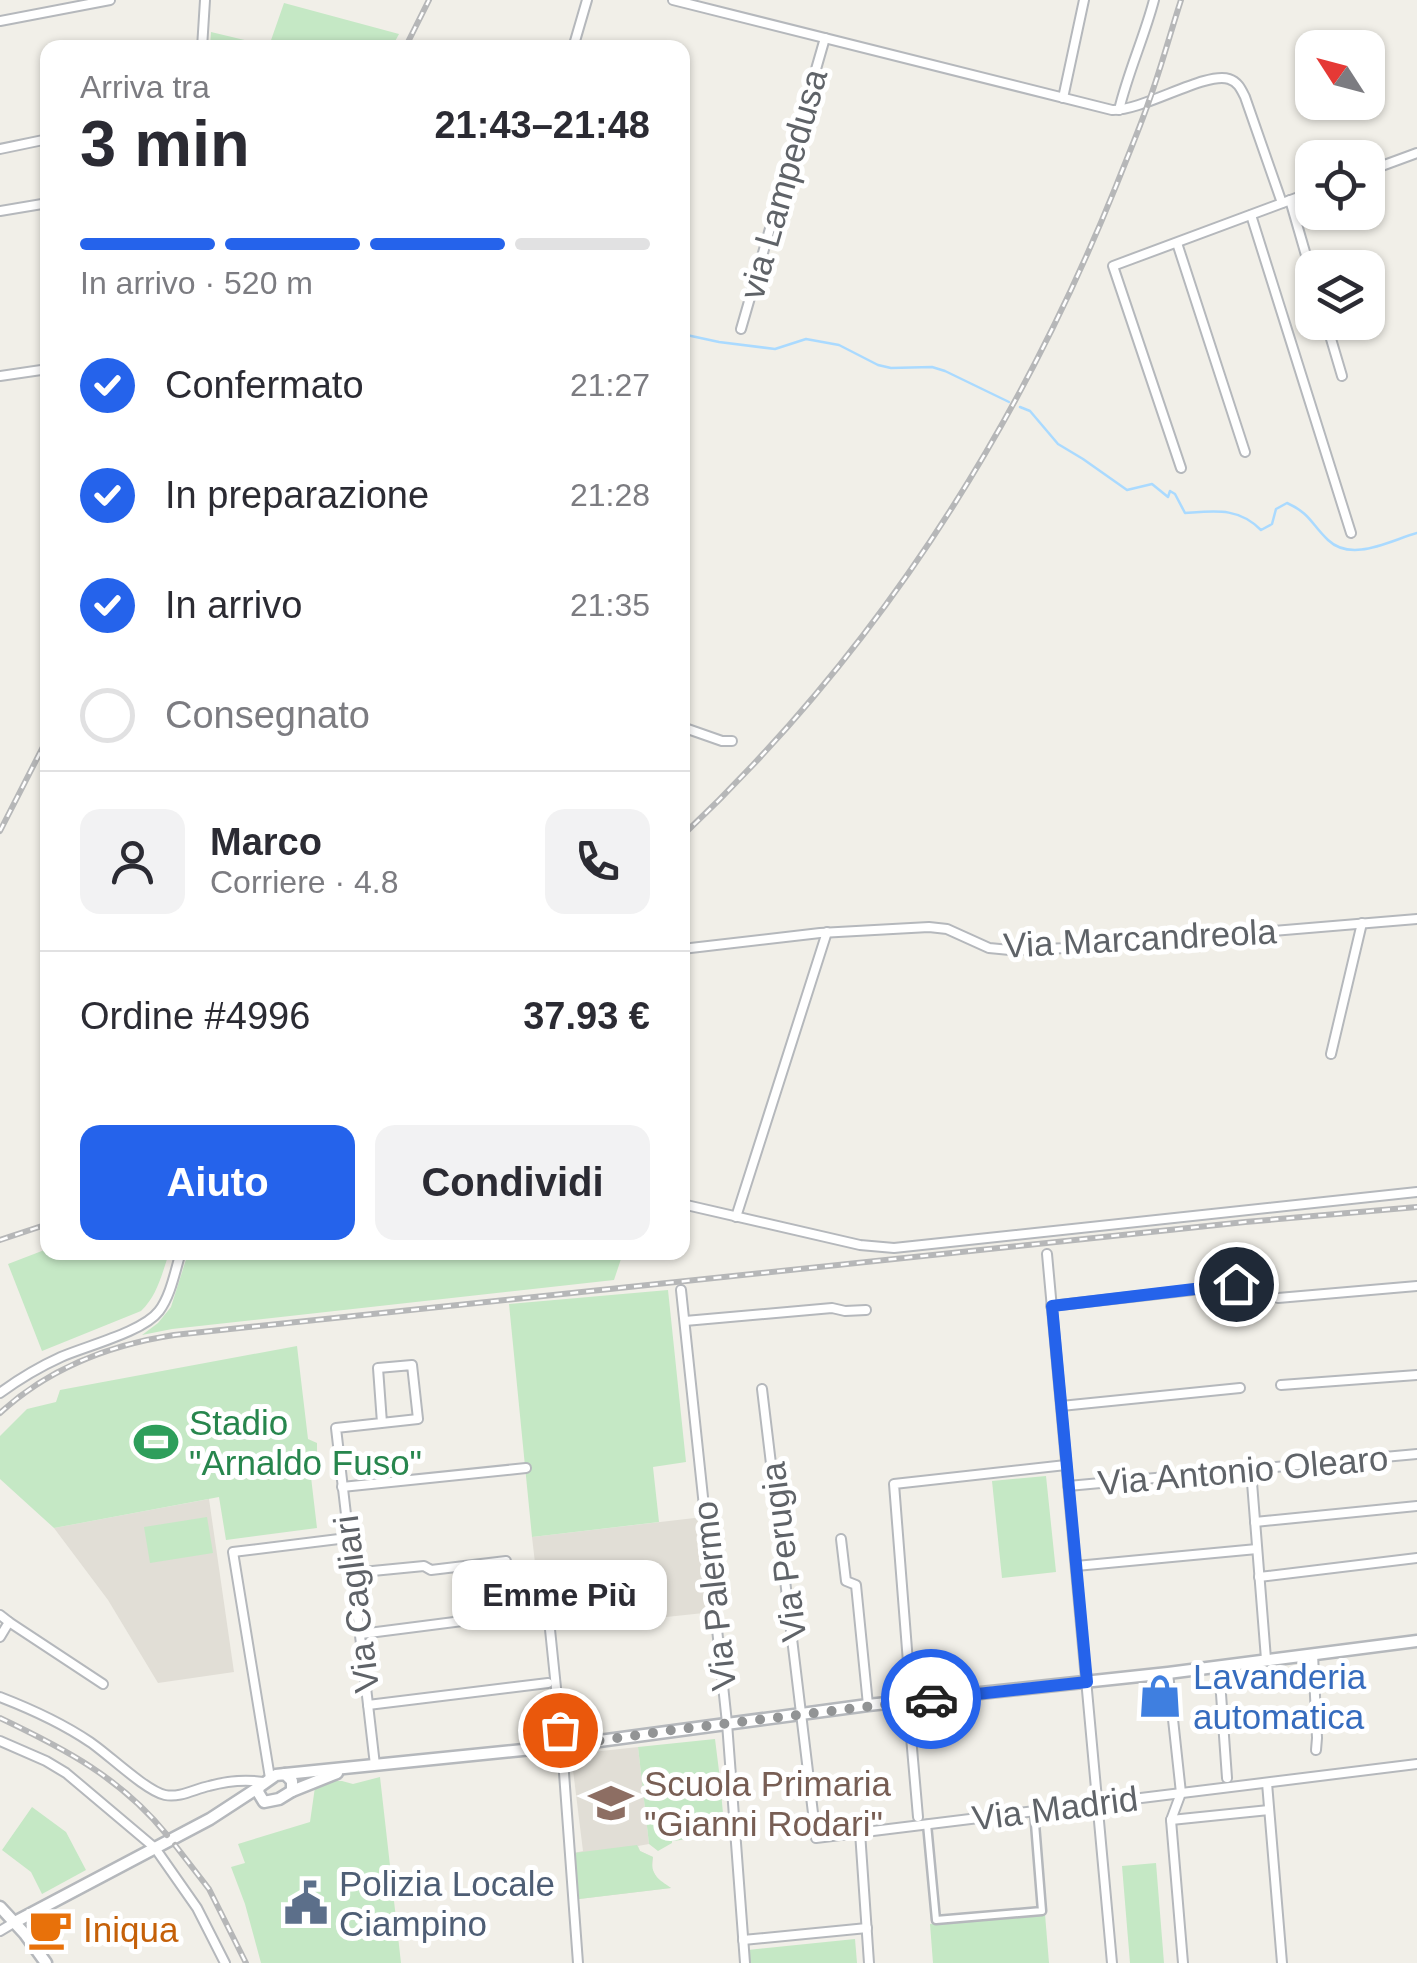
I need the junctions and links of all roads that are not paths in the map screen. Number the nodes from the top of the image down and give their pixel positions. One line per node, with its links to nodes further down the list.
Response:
1 (110, 0): 7 (street)
2 (204, 0): 9 (street)
3 (587, 0): 10 (street)
4 (673, 0): 8 (street)
5 (1084, 0): 11 (street)
6 (1154, 0): 12 (street)
7 (0, 21)
8 (825, 38): 11 (street); 24 (street, via Lampedusa)
9 (202, 40)
10 (576, 40)
11 (1063, 98): 12 (street)
12 (1119, 110): 18 (street)
13 (40, 141): 14 (street)
14 (0, 148)
15 (1417, 153): 16 (street)
16 (1385, 165)
17 (1295, 199): 18 (street)
18 (1286, 202): 21 (street); 23 (street)
19 (40, 204): 20 (street)
20 (0, 211)
21 (1251, 215): 22 (street); 31 (street)
22 (1178, 243): 29 (street); 30 (street)
23 (1303, 250)
24 (742, 330)
25 (1331, 340): 28 (street)
26 (40, 370): 27 (street)
27 (0, 376)
28 (1342, 376)
29 (1245, 452)
30 (1181, 468)
31 (1351, 534)
32 (690, 731): 33 (street)
33 (732, 741)
34 (1417, 919): 35 (street, Via Marcandreola)
35 (1362, 923): 36 (street, Via Marcandreola); 38 (street)
36 (827, 932): 37 (street, Via Marcandreola); 41 (street)
37 (690, 948)
38 (1332, 1054)
39 (1417, 1192): 41 (street)
40 (690, 1206): 41 (street)
41 (736, 1217)
42 (1046, 1254): 48 (street)
43 (178, 1260): 55 (street)
44 (1236, 1284): 48 (street)
45 (1417, 1286): 47 (street)
46 (682, 1290): 50 (street, Via Palermo)
47 (1278, 1298)
48 (1052, 1306): 56 (street)
49 (866, 1310): 50 (street)
50 (685, 1321): 91 (street, Via Palermo)
51 (1417, 1375): 52 (street)
52 (1281, 1385)
53 (1240, 1388): 56 (street)
54 (762, 1389): 90 (street, Via Perugia)
55 (0, 1393)
56 (1061, 1406): 59 (street)
57 (382, 1423): 57 (street, Via Cagliari); 62 (street, Via Cagliari)
58 (1417, 1454): 61 (street, Via Antonio Olearo)
59 (1066, 1465): 63 (street); 87 (street)
60 (526, 1468): 62 (street)
61 (1251, 1470): 63 (street, Via Antonio Olearo); 65 (street)
62 (342, 1486): 66 (street, Via Cagliari)
63 (1068, 1486): 71 (street)
64 (1417, 1506): 65 (street)
65 (1255, 1522): 68 (street)
66 (348, 1538): 72 (street, Via Cagliari); 99 (street)
67 (841, 1540): 89 (street)
68 (1257, 1549): 71 (street); 73 (street)
69 (1417, 1558): 73 (street)
70 (506, 1561): 72 (street)
71 (1076, 1566): 83 (street)
72 (352, 1573): 76 (street, Via Cagliari)
73 (1259, 1578): 80 (street)
74 (0, 1615): 75 (street)
75 (9, 1622): 77 (street); 85 (street)
76 (361, 1634): 88 (street, Via Cagliari); 93 (street)
77 (0, 1637)
78 (1417, 1641): 79 (street)
79 (1313, 1654): 80 (street); 94 (street)
80 (1266, 1659): 81 (street)
81 (1219, 1666): 82 (street); 98 (street)
82 (1168, 1673): 83 (street); 102 (street)
83 (1087, 1682): 87 (street); 104 (street)
84 (548, 1683): 88 (street)
85 (103, 1684)
86 (0, 1697): 99 (street)
87 (908, 1702): 89 (street); 107 (street)
88 (368, 1705): 96 (street, Via Cagliari)
89 (868, 1705): 90 (street)
90 (803, 1715): 91 (street); 111 (street, Via Madrid)
91 (727, 1723): 93 (street); 117 (street, Via Palermo)
92 (0, 1741): 112 (street)
93 (562, 1746): 96 (street); 120 (street)
94 (1316, 1750)
95 (1417, 1764): 100 (street, Via Madrid)
96 (376, 1766): 97 (street); 101 (street)
97 (285, 1774): 99 (street); 101 (street)
98 (1227, 1778)
99 (264, 1782): 103 (street); 108 (street)
100 (1267, 1782): 102 (street, Via Madrid); 105 (street)
101 (292, 1791): 103 (street)
102 (1181, 1793): 104 (street, Via Madrid); 109 (street)
103 (264, 1802): 108 (street)
104 (1098, 1803): 106 (street, Via Madrid); 123 (street)
105 (1270, 1810): 109 (street, Via Madrid); 125 (street)
106 (1034, 1811): 110 (street, Via Madrid); 110 (street)
107 (918, 1816)
108 (210, 1819): 112 (street)
109 (1170, 1820): 124 (street)
110 (927, 1824): 111 (street, Via Madrid)
111 (860, 1832): 115 (street)
112 (155, 1848): 114 (street); 119 (street)
113 (0, 1907): 114 (street)
114 (15, 1922): 116 (street); 118 (street)
115 (867, 1928): 117 (street); 122 (street)
116 (0, 1930)
117 (743, 1940): 121 (street, Via Palermo)
118 (46, 1963)
119 (225, 1963)
120 (578, 1963)
121 (745, 1963)
122 (869, 1963)
123 (1112, 1963)
124 (1182, 1963)
125 (1282, 1963)

